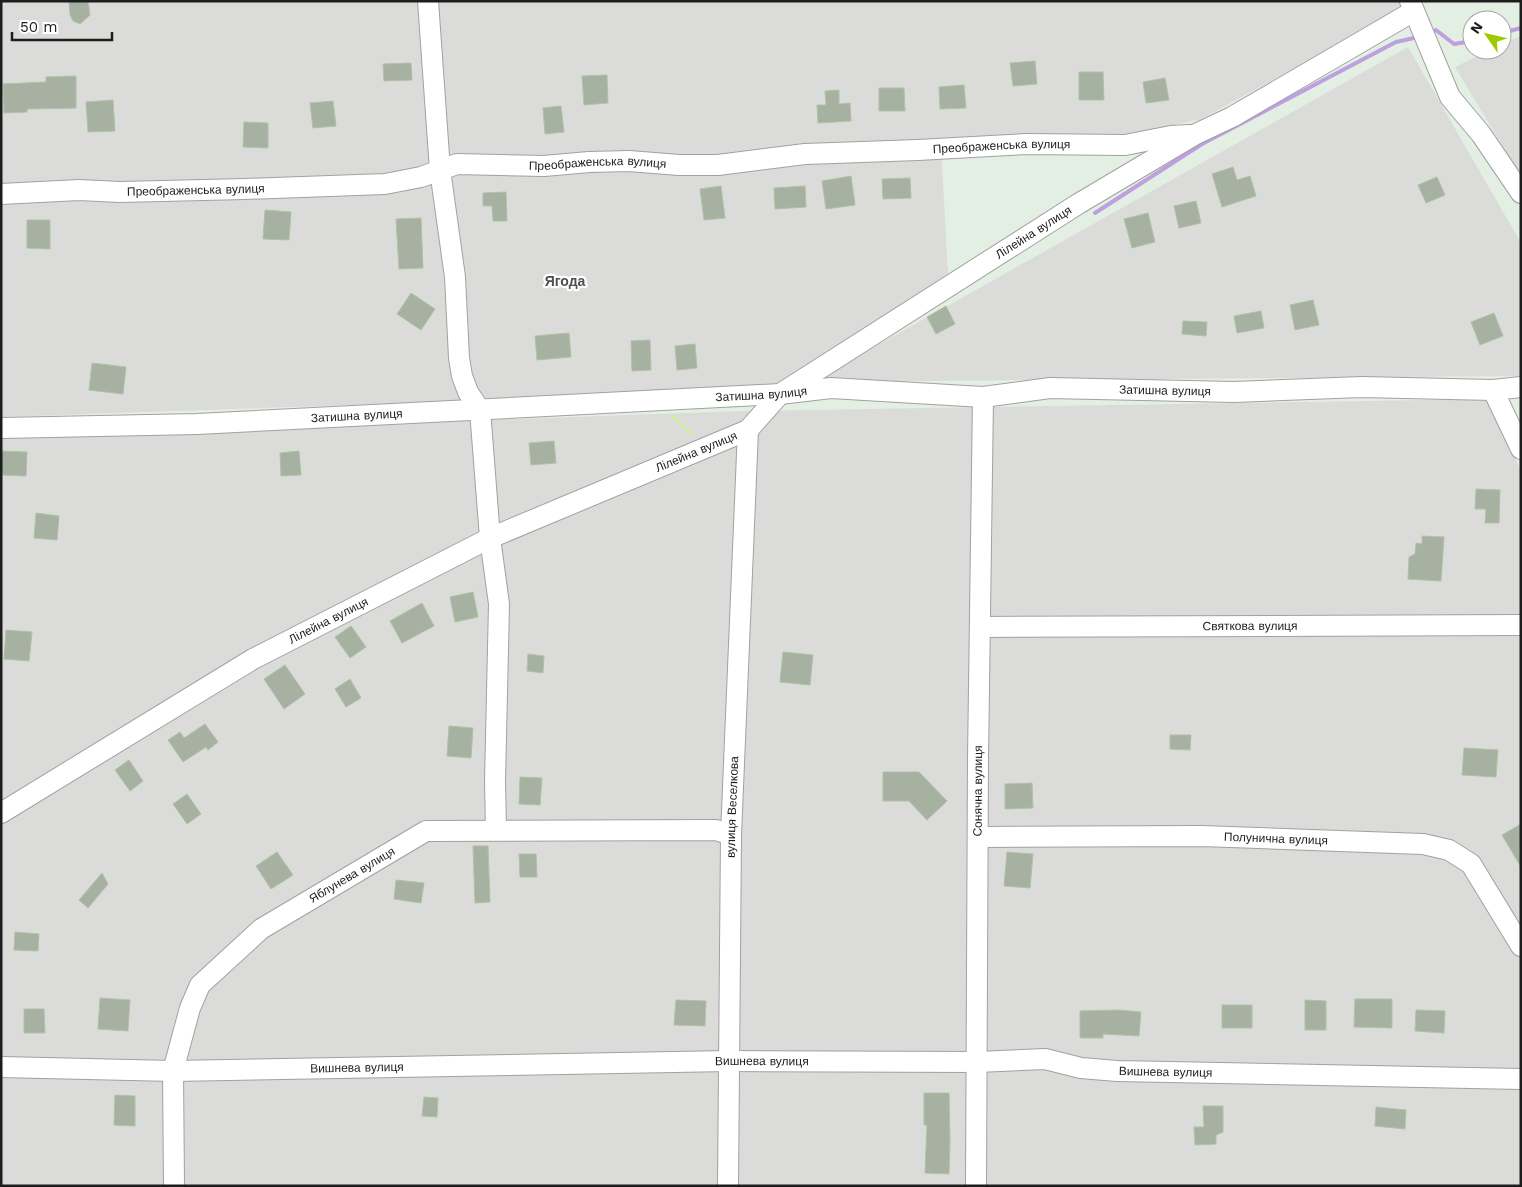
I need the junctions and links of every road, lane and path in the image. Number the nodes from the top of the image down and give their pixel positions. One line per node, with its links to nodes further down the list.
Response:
1 (428, 1): 4 (street)
2 (1412, 6): 3 (street, Лілейна вулиця); 5 (street)
3 (1196, 134): 4 (street, Преображенська вулиця); 9 (street, Лілейна вулиця)
4 (440, 170): 6 (street, Преображенська вулиця); 11 (street)
5 (1521, 193)
6 (1, 194)
7 (1521, 387): 8 (street, Затишна вулиця)
8 (1493, 390): 10 (street, Затишна вулиця); 14 (street)
9 (780, 394): 10 (street, Затишна вулиця); 11 (street, Затишна вулиця); 13 (street, Лілейна вулиця)
10 (983, 396): 17 (street, Сонячна вулиця)
11 (480, 410): 12 (street, Затишна вулиця); 15 (street)
12 (1, 428)
13 (748, 430): 15 (street, Лілейна вулиця); 20 (street, вулиця Веселкова)
14 (1521, 449)
15 (490, 538): 18 (street, Лілейна вулиця); 19 (street)
16 (1521, 625): 17 (street, Святкова вулиця)
17 (980, 627): 21 (street, Сонячна вулиця)
18 (1, 813)
19 (496, 830): 20 (street, Яблунева вулиця); 26 (street, Яблунева вулиця)
20 (731, 836): 23 (street, вулиця Веселкова)
21 (978, 837): 22 (street, Полунична вулиця); 24 (street, Сонячна вулиця)
22 (1521, 946)
23 (729, 1061): 24 (street, Вишнева вулиця); 26 (street, Вишнева вулиця); 29 (street, вулиця Веселкова)
24 (977, 1062): 27 (street, Вишнева вулиця); 30 (street, Сонячна вулиця)
25 (1, 1066): 26 (street, Вишнева вулиця)
26 (173, 1071): 28 (street, Яблунева вулиця)
27 (1521, 1079)
28 (174, 1186)
29 (728, 1186)
30 (976, 1186)

